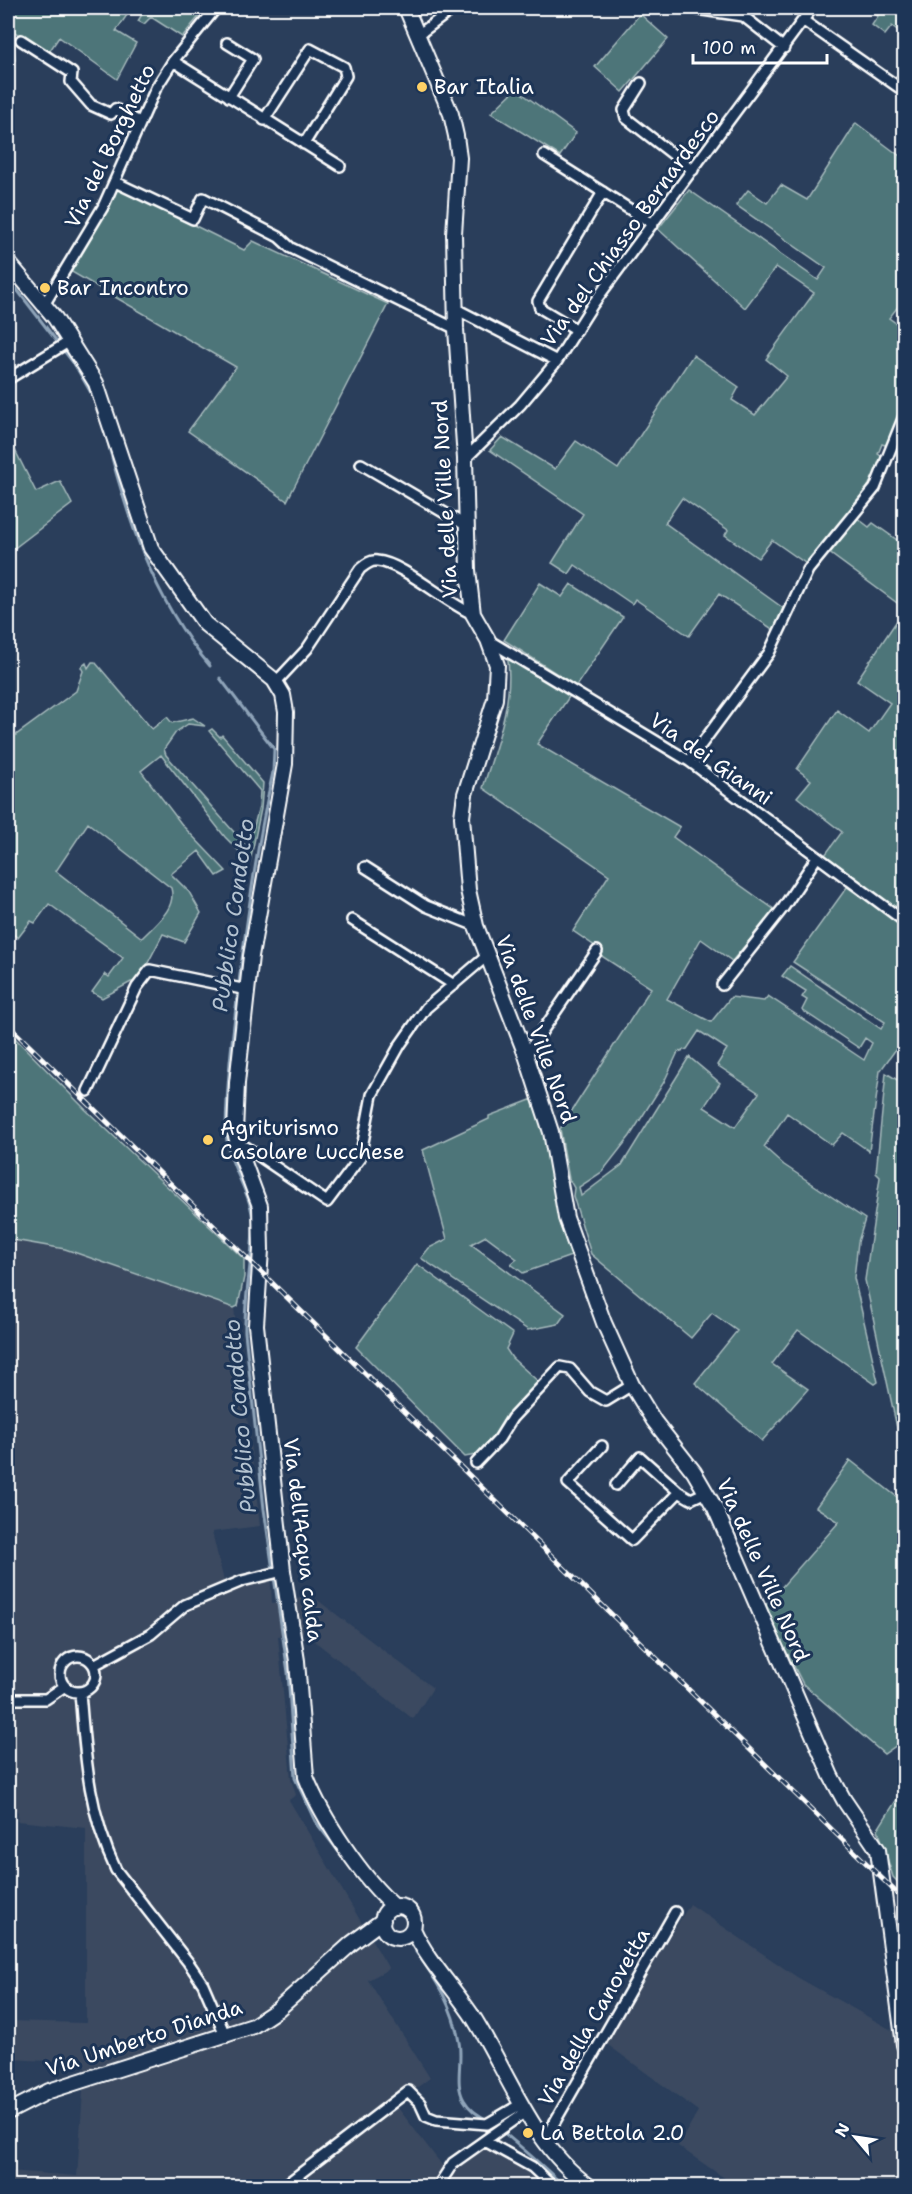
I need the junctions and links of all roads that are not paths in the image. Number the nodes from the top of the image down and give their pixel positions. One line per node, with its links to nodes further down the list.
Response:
1 (216, 8): 11 (street, Via del Borghetto)
2 (406, 8): 7 (street, Via delle Ville Nord)
3 (454, 8): 7 (street)
4 (689, 8): 10 (street)
5 (812, 8): 6 (street, Via del Chiasso Bernardesco)
6 (804, 21): 10 (street, Via del Chiasso Bernardesco); 13 (street)
7 (418, 35): 26 (street, Via delle Ville Nord)
8 (21, 40): 16 (street)
9 (227, 44): 14 (street)
10 (784, 48): 20 (street, Via del Chiasso Bernardesco)
11 (173, 61): 14 (street); 16 (street, Via del Borghetto)
12 (641, 83): 20 (street)
13 (904, 91)
14 (229, 97): 15 (street)
15 (264, 120): 17 (street); 17 (street)
16 (140, 122): 21 (street, Via del Borghetto)
17 (304, 144): 19 (street)
18 (543, 155): 22 (street)
19 (340, 166)
20 (693, 170): 23 (street, Via del Chiasso Bernardesco)
21 (116, 182): 25 (street, Via del Borghetto); 27 (street)
22 (603, 192): 23 (street); 28 (street)
23 (653, 224): 28 (street, Via del Chiasso Bernardesco)
24 (8, 262): 25 (street)
25 (44, 305): 29 (street)
26 (456, 309): 27 (street, Via delle Ville Nord); 30 (street)
27 (456, 329): 33 (street, Via delle Ville Nord)
28 (577, 330): 30 (street, Via del Chiasso Bernardesco)
29 (70, 340): 31 (street); 38 (street)
30 (557, 361): 33 (street, Via del Chiasso Bernardesco)
31 (8, 379)
32 (904, 416): 39 (street)
33 (465, 459): 35 (street, Via delle Ville Nord)
34 (361, 464): 35 (street)
35 (467, 526): 36 (street, Via delle Ville Nord)
36 (473, 614): 37 (street, Via delle Ville Nord); 38 (street)
37 (488, 640): 39 (street, Via dei Gianni); 44 (street, Via delle Ville Nord)
38 (276, 682): 49 (street, Via dell'Acqua calda)
39 (689, 761): 40 (street, Via dei Gianni)
40 (817, 857): 43 (street, Via dei Gianni); 47 (street)
41 (365, 867): 44 (street)
42 (352, 920): 48 (street)
43 (904, 921)
44 (476, 926): 46 (street, Via delle Ville Nord)
45 (597, 951): 50 (street)
46 (488, 955): 48 (street); 50 (street, Via delle Ville Nord)
47 (722, 985)
48 (454, 986): 52 (street)
49 (244, 989): 51 (street); 52 (street, Via dell'Acqua calda)
50 (526, 1055): 53 (street, Via delle Ville Nord)
51 (88, 1091)
52 (239, 1147): 59 (street, Via dell'Acqua calda)
53 (632, 1385): 55 (street); 58 (street, Via delle Ville Nord)
54 (602, 1446): 57 (street)
55 (476, 1462)
56 (616, 1485): 57 (street)
57 (679, 1492): 58 (street)
58 (706, 1492): 72 (street, Via delle Ville Nord)
59 (276, 1573): 60 (street); 64 (street, Via dell'Acqua calda)
60 (94, 1665): 61 (street); 62 (street)
61 (65, 1686): 62 (street); 63 (street)
62 (80, 1692): 71 (street)
63 (8, 1699)
64 (380, 1894): 65 (street, Via dell'Acqua calda); 67 (street, Via dell'Acqua calda)
65 (395, 1907): 67 (street); 68 (street)
66 (675, 1912): 75 (street, Via della Canovetta)
67 (384, 1923): 69 (street); 71 (street, Via Umberto Dianda)
68 (412, 1929): 69 (street); 70 (street)
69 (401, 1938): 70 (street)
70 (420, 1945): 73 (street)
71 (226, 2037): 74 (street, Via Umberto Dianda)
72 (904, 2045)
73 (523, 2108): 75 (street); 76 (street); 77 (street, Via della Canovetta)
74 (10, 2112)
75 (545, 2139): 80 (street)
76 (485, 2141): 78 (street); 79 (street)
77 (284, 2187)
78 (438, 2187)
79 (552, 2187)
80 (589, 2187)

